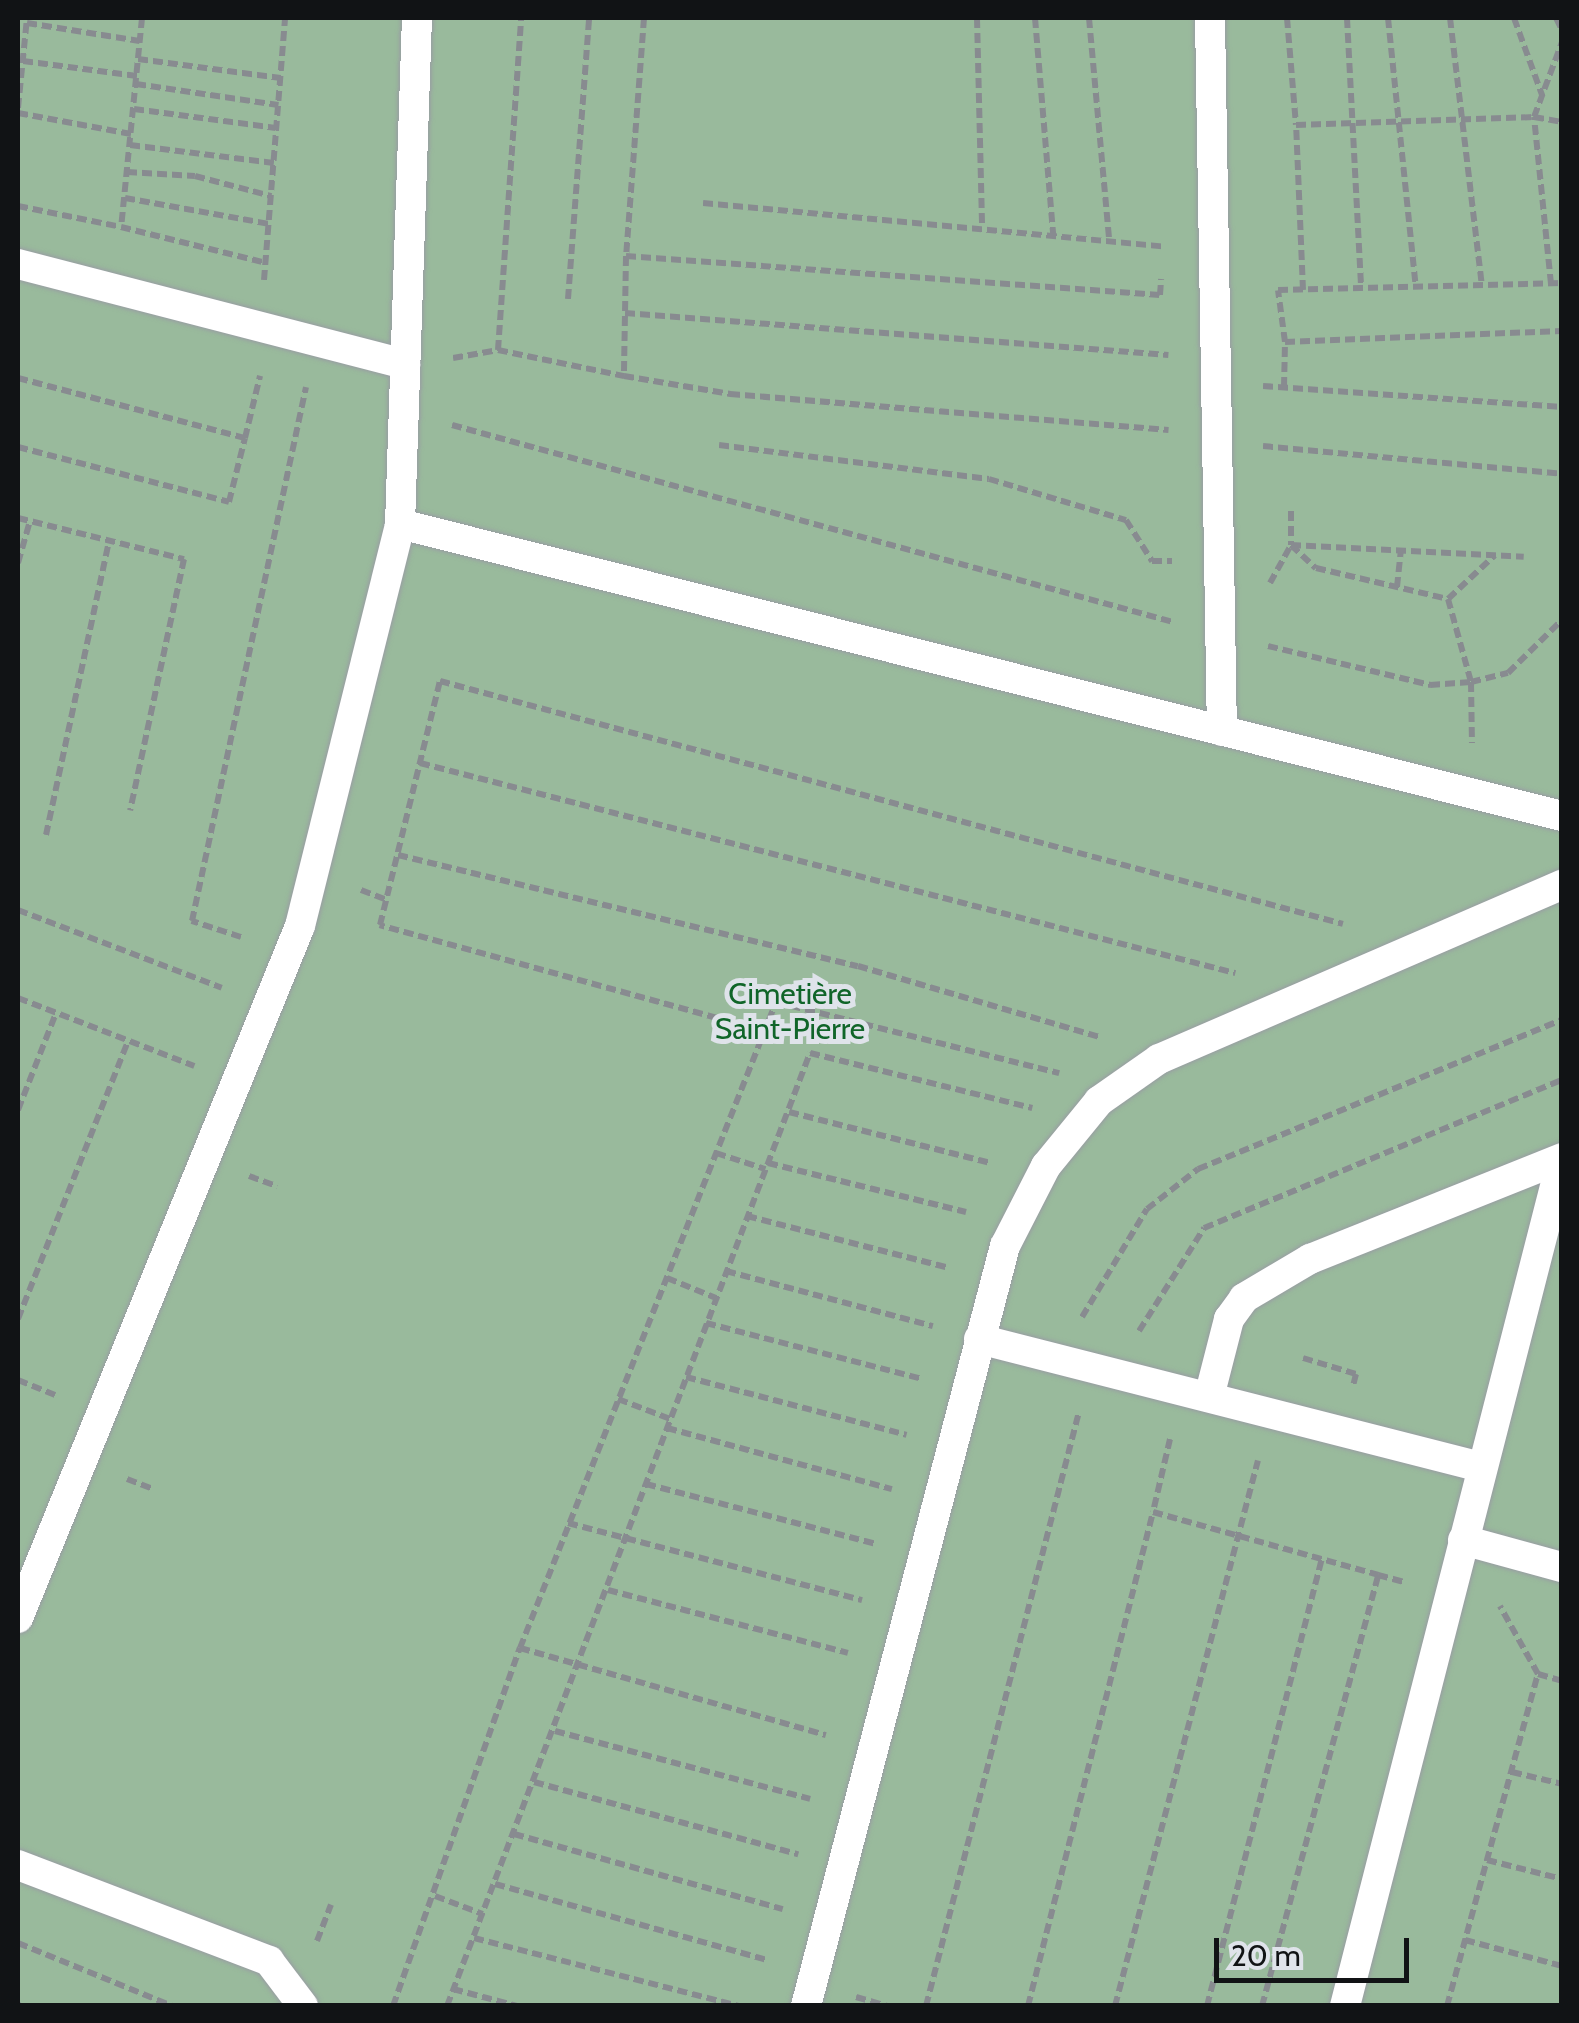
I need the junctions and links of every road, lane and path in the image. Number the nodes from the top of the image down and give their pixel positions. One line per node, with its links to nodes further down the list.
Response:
1 (142, 18): 19 (path)
2 (285, 18): 23 (path)
3 (417, 18): 67 (lane)
4 (521, 18): 66 (path)
5 (589, 18): 60 (path)
6 (644, 18): 51 (path)
7 (977, 18): 46 (path)
8 (1034, 18): 48 (path)
9 (1089, 18): 49 (path)
10 (1210, 18): 68 (lane)
11 (1287, 18): 34 (path)
12 (1347, 18): 33 (path)
13 (1388, 18): 31 (path)
14 (1450, 18): 30 (path)
15 (1514, 18): 25 (path)
16 (1556, 18): 18 (path)
17 (27, 20): 19 (path); 22 (path)
18 (1562, 30)
19 (140, 41): 21 (path)
20 (1562, 42): 25 (path)
21 (138, 59): 23 (path); 24 (path)
22 (23, 61): 24 (path); 27 (path)
23 (280, 78): 26 (path)
24 (136, 80): 26 (path); 28 (path)
25 (1542, 96): 29 (path)
26 (278, 105): 35 (path)
27 (18, 110): 36 (path)
28 (133, 110): 35 (path); 36 (path)
29 (1534, 117): 30 (path); 32 (path); 54 (path)
30 (1456, 120): 31 (path); 56 (path)
31 (1396, 122): 33 (path); 57 (path)
32 (1562, 122)
33 (1351, 124): 34 (path); 58 (path)
34 (1296, 125): 59 (path)
35 (276, 128): 38 (path)
36 (131, 134): 37 (path)
37 (130, 145): 38 (path); 39 (path)
38 (274, 163): 40 (path)
39 (127, 172): 40 (path); 41 (path)
40 (271, 196): 44 (path)
41 (124, 198): 44 (path); 45 (path)
42 (703, 203): 46 (path)
43 (18, 206): 45 (path)
44 (268, 224): 53 (path)
45 (121, 227): 53 (path)
46 (982, 227): 48 (path)
47 (1163, 227): 50 (path)
48 (1053, 234): 49 (path)
49 (1109, 240): 50 (path)
50 (1162, 246): 51 (path)
51 (626, 256): 61 (path)
52 (18, 264): 62 (lane)
53 (266, 264): 62 (path)
54 (1551, 284): 55 (path); 56 (path)
55 (1562, 284)
56 (1482, 286): 57 (path)
57 (1416, 287): 58 (path)
58 (1361, 288): 59 (path)
59 (1303, 290): 65 (path)
60 (568, 299)
61 (626, 313): 68 (path); 69 (path)
62 (265, 328): 64 (lane); 75 (path)
63 (1562, 331): 65 (path)
64 (316, 342): 67 (lane); 105 (path)
65 (1285, 342): 71 (path)
66 (498, 350): 67 (path); 69 (path)
67 (405, 364): 73 (lane)
68 (1216, 369): 71 (path); 74 (lane)
69 (624, 376): 74 (path)
70 (18, 378): 75 (path)
71 (1284, 387): 72 (path)
72 (1562, 406)
73 (403, 410): 82 (lane); 93 (path)
74 (1217, 437): 78 (path); 89 (lane)
75 (244, 438): 77 (path)
76 (719, 445): 89 (path)
77 (18, 447)
78 (1562, 474)
79 (1291, 511): 84 (path)
80 (18, 518): 81 (path)
81 (30, 521): 83 (path); 88 (path)
82 (400, 524): 95 (lane); 105 (lane)
83 (109, 541): 98 (path); 100 (path)
84 (1291, 545): 85 (path); 89 (path); 90 (path)
85 (1400, 550): 86 (path); 90 (path)
86 (1496, 554): 87 (path); 91 (path)
87 (1524, 557)
88 (18, 563)
89 (1219, 566): 93 (lane)
90 (1397, 587): 91 (path)
91 (1448, 599): 94 (path)
92 (1562, 620): 94 (path)
93 (1220, 635): 94 (path); 95 (lane)
94 (1471, 682): 97 (path)
95 (1222, 731): 97 (lane)
96 (420, 763): 101 (path); 104 (path); 106 (path)
97 (1474, 794): 99 (lane)
98 (130, 810)
99 (1562, 816)
100 (46, 835)
101 (398, 855): 110 (path); 113 (path)
102 (1562, 886): 104 (lane)
103 (18, 910): 108 (path)
104 (1416, 945): 106 (lane)
105 (288, 953): 108 (lane)
106 (1304, 991): 113 (lane)
107 (18, 998): 109 (path)
108 (266, 1005): 115 (lane)
109 (56, 1013): 112 (path); 117 (path)
110 (717, 1018)
111 (1562, 1020): 133 (path)
112 (128, 1041): 115 (path); 130 (path)
113 (1147, 1067): 116 (lane)
114 (1562, 1080): 134 (path)
115 (234, 1082): 158 (lane)
116 (1118, 1088): 119 (lane); 120 (path)
117 (18, 1110)
118 (789, 1112): 119 (path); 122 (path); 123 (path)
119 (1081, 1122): 123 (lane)
120 (716, 1153): 122 (path); 127 (path)
121 (1562, 1158): 137 (lane); 143 (lane)
122 (767, 1166): 124 (path); 125 (path)
123 (1041, 1176): 125 (lane)
124 (747, 1216): 126 (path); 128 (path)
125 (1014, 1228): 128 (lane)
126 (726, 1271): 129 (path); 132 (path)
127 (667, 1278): 129 (path); 138 (path)
128 (996, 1281): 132 (lane)
129 (716, 1298): 131 (path)
130 (18, 1319)
131 (706, 1323): 135 (path); 136 (path)
132 (980, 1338): 133 (lane); 136 (lane)
133 (1079, 1364): 134 (lane); 192 (path)
134 (1124, 1375): 137 (lane)
135 (686, 1377): 140 (path); 142 (path)
136 (966, 1392): 142 (lane)
137 (1195, 1394): 139 (lane); 146 (path)
138 (618, 1398): 140 (path); 147 (path)
139 (1270, 1412): 143 (lane); 148 (path)
140 (670, 1419): 141 (path)
141 (666, 1428): 144 (path); 145 (path)
142 (951, 1447): 145 (lane)
143 (1482, 1467): 150 (lane)
144 (646, 1484): 149 (path); 151 (path)
145 (937, 1501): 151 (lane)
146 (1153, 1512): 148 (path); 193 (path)
147 (568, 1523): 149 (path); 159 (path)
148 (1239, 1536): 152 (path); 194 (path)
149 (626, 1540): 155 (path); 157 (path)
150 (1463, 1540): 153 (lane); 156 (lane); 162 (path)
151 (923, 1556): 157 (lane)
152 (1322, 1559): 154 (path); 195 (path)
153 (1562, 1567)
154 (1378, 1575): 156 (path); 196 (path)
155 (608, 1590): 160 (path); 161 (path)
156 (1449, 1594): 197 (lane)
157 (908, 1611): 160 (lane)
158 (18, 1618)
159 (520, 1648): 161 (path); 176 (path)
160 (894, 1665): 165 (lane)
161 (579, 1668): 164 (path); 165 (path)
162 (1538, 1674): 163 (path); 166 (path)
163 (1562, 1681)
164 (555, 1732): 167 (path); 169 (path)
165 (873, 1748): 169 (lane)
166 (1512, 1772): 168 (path); 171 (path)
167 (534, 1782): 170 (path); 173 (path)
168 (1562, 1784)
169 (856, 1811): 173 (lane)
170 (514, 1834): 175 (path); 178 (path)
171 (1488, 1860): 174 (path); 180 (path)
172 (18, 1866): 186 (lane)
173 (842, 1866): 178 (lane)
174 (1562, 1879)
175 (495, 1884): 177 (path); 183 (path)
176 (435, 1896): 177 (path); 187 (path)
177 (483, 1914): 179 (path)
178 (828, 1921): 183 (lane)
179 (474, 1938): 184 (path); 190 (path)
180 (1465, 1940): 182 (path); 198 (path)
181 (18, 1943): 185 (path)
182 (1562, 1966)
183 (814, 1973): 191 (lane)
184 (454, 1989): 188 (path); 189 (path)
185 (172, 2006)
186 (303, 2006)
187 (393, 2006)
188 (447, 2006)
189 (517, 2006)
190 (738, 2006)
191 (806, 2006)
192 (926, 2006)
193 (1028, 2006)
194 (1115, 2006)
195 (1207, 2006)
196 (1262, 2006)
197 (1345, 2006)
198 (1447, 2006)

